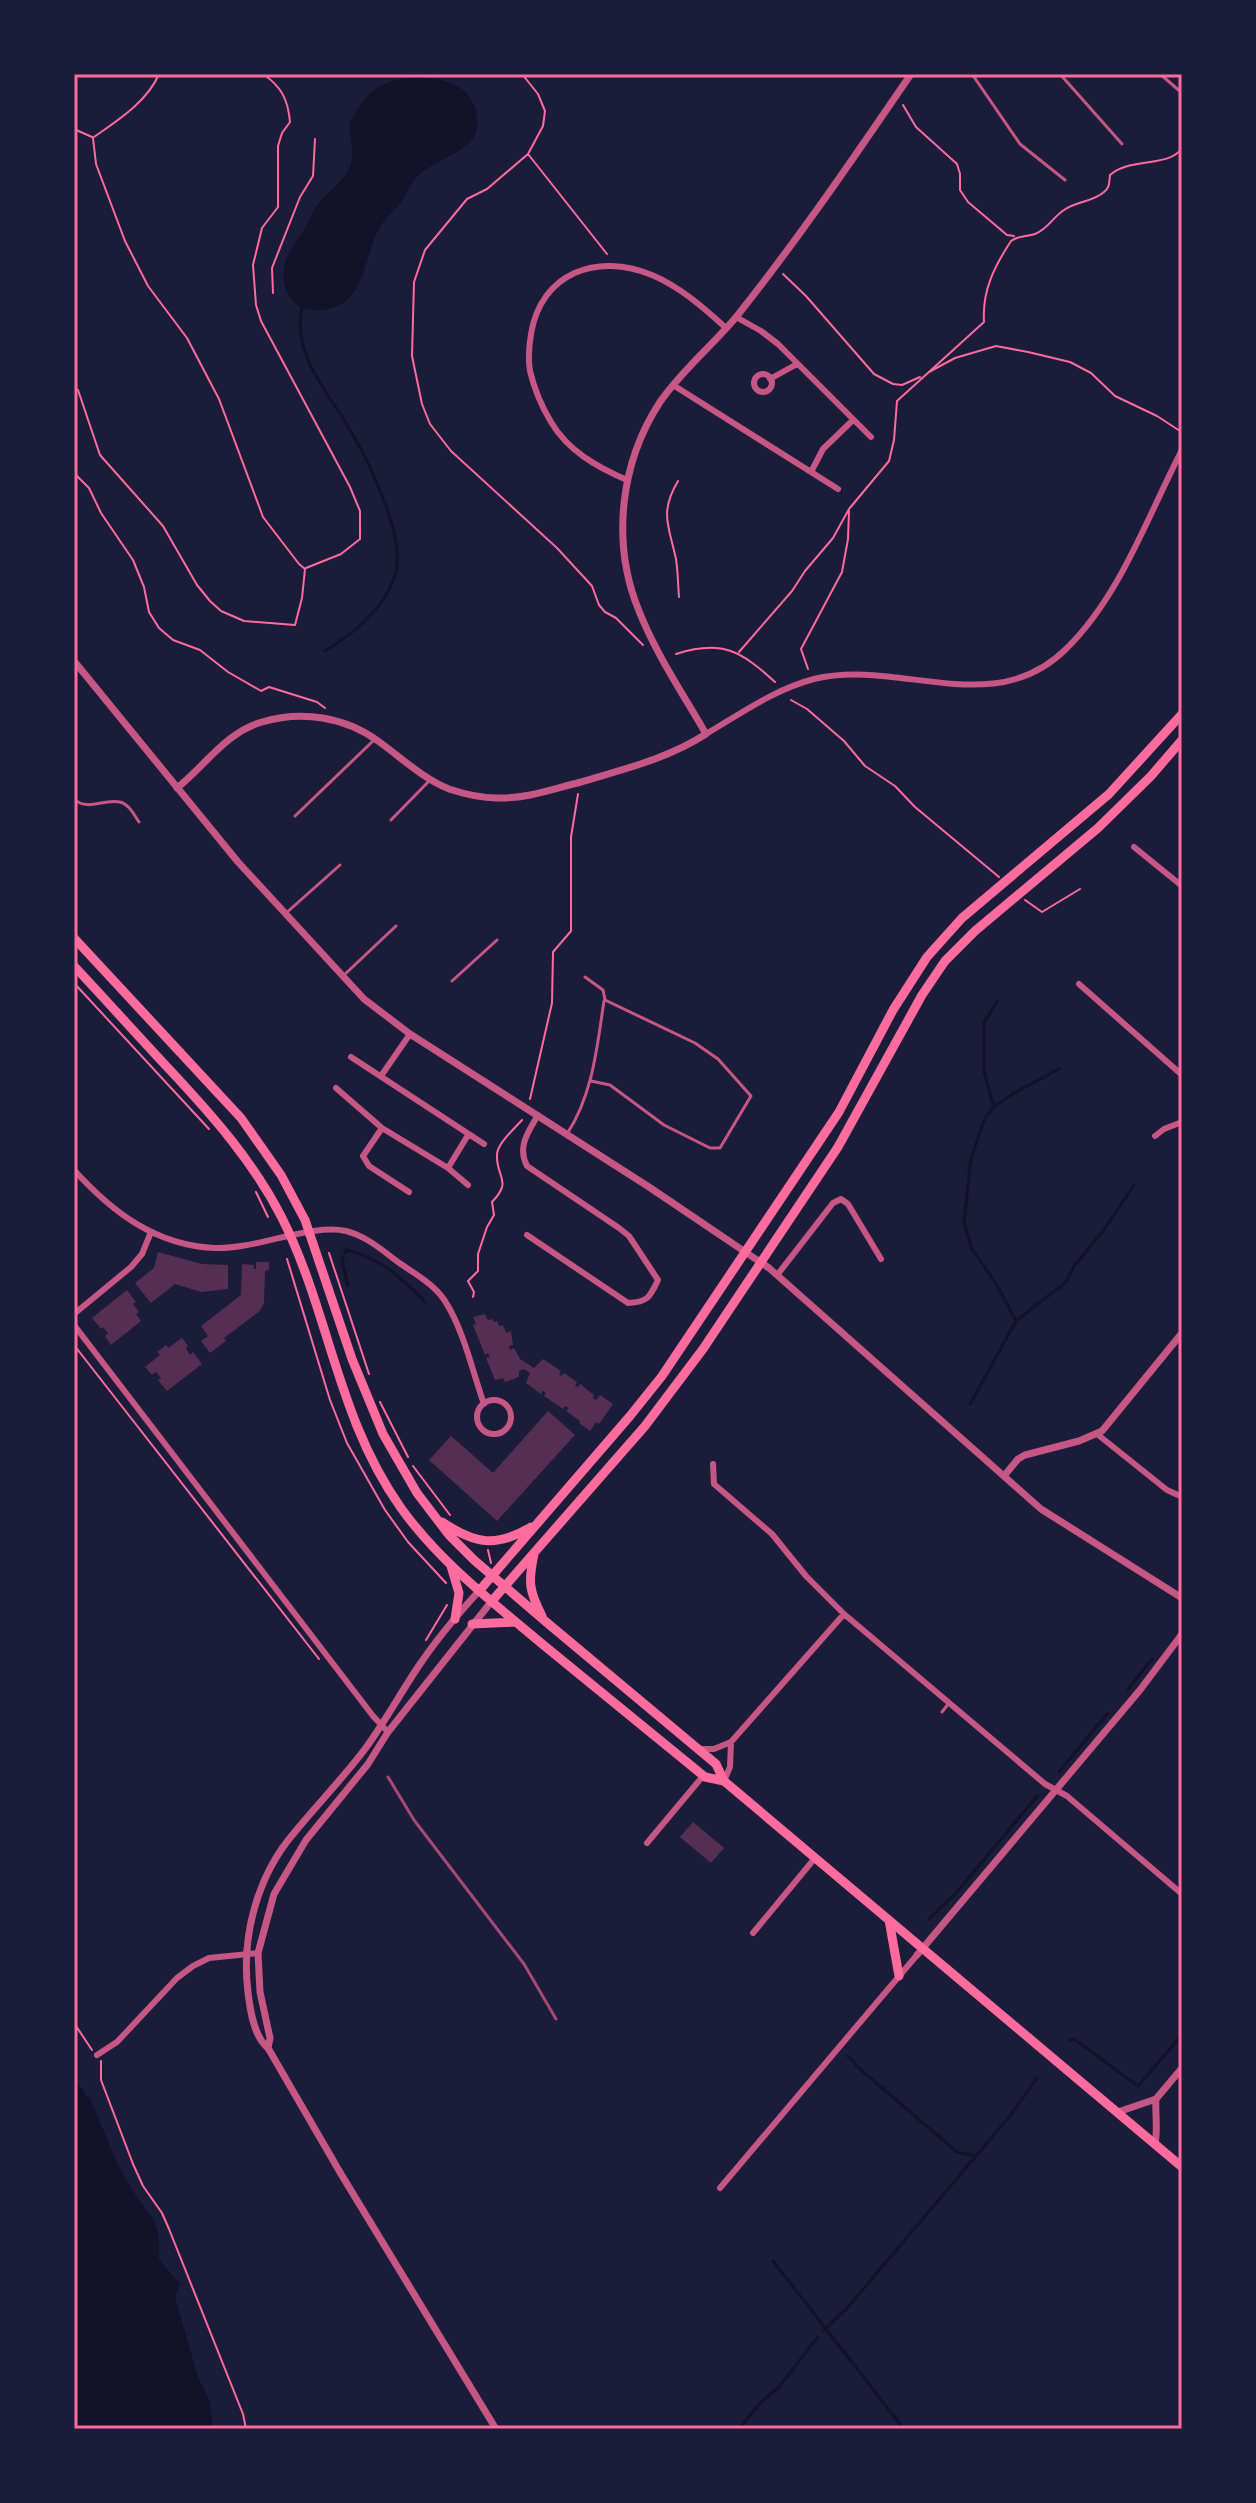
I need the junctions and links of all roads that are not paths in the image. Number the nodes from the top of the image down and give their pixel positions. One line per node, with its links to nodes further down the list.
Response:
1 (911, 74): 8 (street)
2 (972, 74): 7 (lane)
3 (1060, 74): 6 (lane)
4 (1160, 74): 5 (lane)
5 (1182, 93)
6 (1122, 144)
7 (1065, 180)
8 (736, 317): 9 (street); 10 (street)
9 (726, 328): 12 (street); 17 (street)
10 (797, 364): 11 (street); 13 (street)
11 (770, 379)
12 (673, 385): 16 (street); 17 (street)
13 (853, 420): 14 (street); 16 (street)
14 (871, 437)
15 (1182, 450): 21 (street)
16 (811, 472): 18 (street)
17 (627, 480): 21 (street)
18 (838, 489)
19 (74, 661): 25 (street)
20 (1182, 714): 75 (main road)
21 (706, 734): 24 (street)
22 (375, 739): 24 (street); 25 (street); 27 (lane)
23 (1182, 740): 76 (main road)
24 (430, 780): 28 (lane)
25 (177, 788): 33 (street)
26 (74, 799): 29 (lane)
27 (295, 816)
28 (391, 820)
29 (139, 822)
30 (1134, 847): 32 (street)
31 (340, 865): 33 (lane)
32 (1182, 886)
33 (285, 914): 38 (street)
34 (396, 926): 38 (lane)
35 (74, 938): 61 (main road)
36 (497, 940): 40 (lane)
37 (74, 966): 63 (main road)
38 (343, 976): 43 (street)
39 (585, 977): 42 (lane)
40 (452, 981)
41 (1079, 984): 45 (street)
42 (605, 1000): 47 (lane); 47 (lane)
43 (410, 1034): 46 (street); 49 (street)
44 (351, 1057): 46 (street)
45 (1182, 1075)
46 (381, 1076): 53 (street)
47 (591, 1081): 52 (lane)
48 (336, 1088): 51 (street)
49 (538, 1115): 52 (street); 62 (street)
50 (1182, 1122): 54 (street)
51 (382, 1128): 56 (street); 59 (street)
52 (567, 1134): 65 (street)
53 (468, 1135): 55 (street); 56 (street)
54 (1155, 1136)
55 (484, 1144)
56 (448, 1168): 58 (street)
57 (74, 1170): 60 (street)
58 (468, 1185)
59 (409, 1192)
60 (151, 1232): 63 (street); 66 (street)
61 (310, 1232): 63 (street); 69 (street); 74 (main road)
62 (527, 1235)
63 (290, 1237): 77 (main road)
64 (881, 1259): 65 (street)
65 (778, 1274): 72 (street)
66 (74, 1314)
67 (74, 1325): 91 (street)
68 (1182, 1333): 70 (street)
69 (484, 1404): 69 (street)
70 (1097, 1434): 72 (street); 73 (street)
71 (713, 1464): 83 (street)
72 (1004, 1476): 81 (street)
73 (1178, 1495)
74 (437, 1518): 75 (main road); 78 (main road)
75 (538, 1524): 78 (main road)
76 (535, 1551): 79 (main road); 85 (main road)
77 (451, 1566): 80 (main road); 84 (main road)
78 (492, 1576): 79 (main road); 80 (main road)
79 (504, 1586): 82 (main road); 85 (main road)
80 (479, 1591): 82 (main road); 84 (street)
81 (1182, 1598)
82 (491, 1602): 86 (main road); 87 (street)
83 (844, 1614): 89 (street); 93 (street)
84 (455, 1619): 91 (street)
85 (545, 1621): 94 (main road)
86 (516, 1622): 87 (main road); 95 (main road)
87 (472, 1624): 92 (street)
88 (1182, 1634): 97 (street)
89 (949, 1703): 90 (lane); 97 (street)
90 (942, 1712)
91 (381, 1725): 92 (street); 105 (street)
92 (388, 1732): 104 (street)
93 (731, 1742): 94 (street); 96 (street)
94 (698, 1749): 96 (main road)
95 (703, 1776): 96 (main road); 98 (street)
96 (724, 1781): 99 (main road)
97 (1055, 1789): 100 (street); 103 (street)
98 (647, 1843)
99 (815, 1858): 101 (main road); 102 (street)
100 (1182, 1894)
101 (889, 1920): 103 (main road); 106 (main road)
102 (753, 1933)
103 (920, 1952): 106 (street); 111 (main road)
104 (258, 1953): 105 (street); 107 (street)
105 (246, 1954): 107 (street); 108 (street)
106 (899, 1976): 114 (street)
107 (268, 2048): 115 (street)
108 (97, 2055)
109 (1182, 2068): 110 (street)
110 (1156, 2099): 111 (street); 112 (street)
111 (1118, 2112): 112 (main road)
112 (1155, 2144): 113 (main road)
113 (1182, 2167)
114 (720, 2188)
115 (491, 2427)

